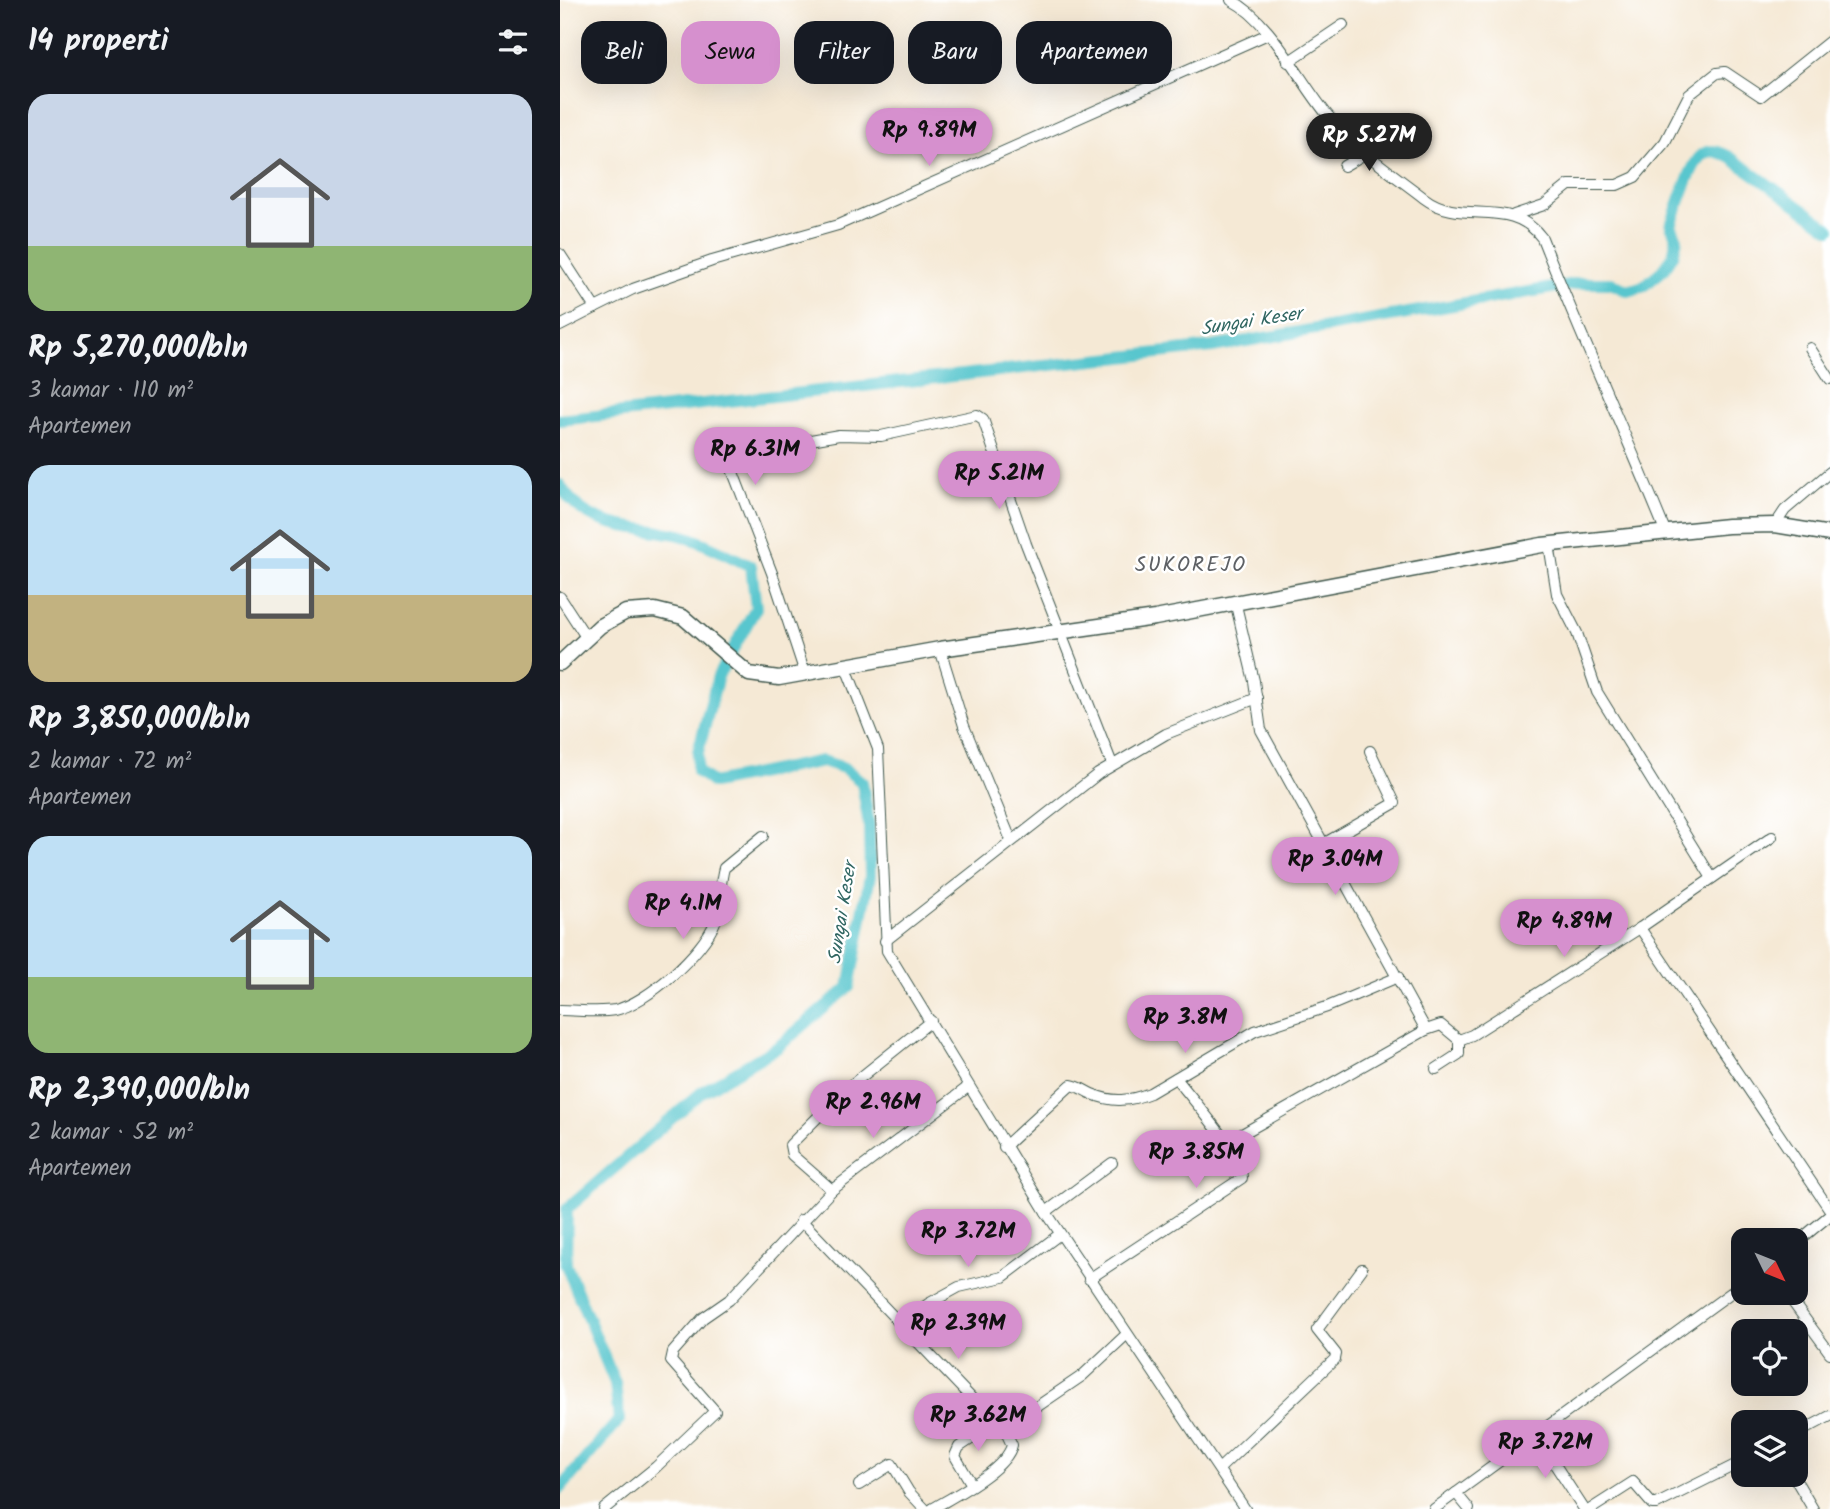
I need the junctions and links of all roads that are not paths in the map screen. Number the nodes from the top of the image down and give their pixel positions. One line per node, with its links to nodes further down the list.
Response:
1 (1230, 0): 3 (street)
2 (1343, 25): 5 (street)
3 (1268, 34): 5 (street); 10 (street)
4 (1830, 41): 8 (street)
5 (1288, 62): 6 (street)
6 (1368, 152): 7 (street); 8 (street)
7 (1344, 166)
8 (1514, 215): 16 (street)
9 (560, 254): 10 (street)
10 (595, 308): 11 (street)
11 (560, 326)
12 (1810, 348): 13 (street)
13 (1830, 379)
14 (1830, 472): 15 (street)
15 (1775, 525): 16 (highway); 17 (highway)
16 (1666, 533): 18 (highway)
17 (1830, 534)
18 (1549, 544): 20 (highway); 34 (street)
19 (560, 597): 22 (street)
20 (1235, 601): 21 (highway); 27 (street)
21 (1060, 634): 23 (highway); 26 (street); 29 (street)
22 (586, 637): 24 (highway); 26 (highway)
23 (940, 649): 25 (highway); 32 (street)
24 (560, 663)
25 (845, 665): 26 (highway); 36 (street)
26 (804, 674)
27 (1257, 698): 29 (street); 33 (street)
28 (1370, 751): 33 (street)
29 (1112, 764): 32 (street)
30 (763, 836): 38 (street)
31 (1772, 837): 34 (street)
32 (1011, 840): 36 (street)
33 (1323, 844): 37 (street)
34 (1712, 878): 35 (street)
35 (1640, 929): 41 (street); 50 (street)
36 (885, 941): 39 (street)
37 (1398, 977): 40 (street); 43 (street)
38 (560, 1010)
39 (931, 1021): 44 (street); 48 (street)
40 (1426, 1030): 41 (street); 45 (street)
41 (1459, 1040): 42 (street)
42 (1436, 1069)
43 (1176, 1078): 45 (street); 46 (street)
44 (968, 1087): 46 (street); 48 (street)
45 (1226, 1143): 55 (street)
46 (1004, 1147): 49 (street)
47 (1112, 1163): 49 (street)
48 (832, 1190): 51 (street)
49 (1046, 1212): 53 (street)
50 (1830, 1213): 52 (street)
51 (801, 1220): 58 (street); 71 (street)
52 (1808, 1232)
53 (1060, 1234): 55 (street); 58 (street)
54 (1362, 1269): 66 (street)
55 (1089, 1279): 59 (street)
56 (1731, 1293): 64 (street)
57 (1796, 1306): 60 (street)
58 (907, 1332): 62 (street)
59 (1127, 1334): 62 (street); 66 (street)
60 (1830, 1353)
61 (1830, 1416): 63 (street)
62 (1000, 1426): 68 (street); 68 (street)
63 (1808, 1428)
64 (1535, 1434): 70 (street); 77 (street)
65 (1731, 1467): 78 (street)
66 (1219, 1469): 74 (street)
67 (859, 1485): 72 (street)
68 (972, 1485): 73 (street)
69 (1800, 1487): 79 (street)
70 (1456, 1493): 75 (street); 76 (street)
71 (604, 1509)
72 (925, 1509)
73 (932, 1509)
74 (1245, 1509)
75 (1434, 1509)
76 (1469, 1509)
77 (1584, 1509)
78 (1591, 1509)
79 (1813, 1509)

